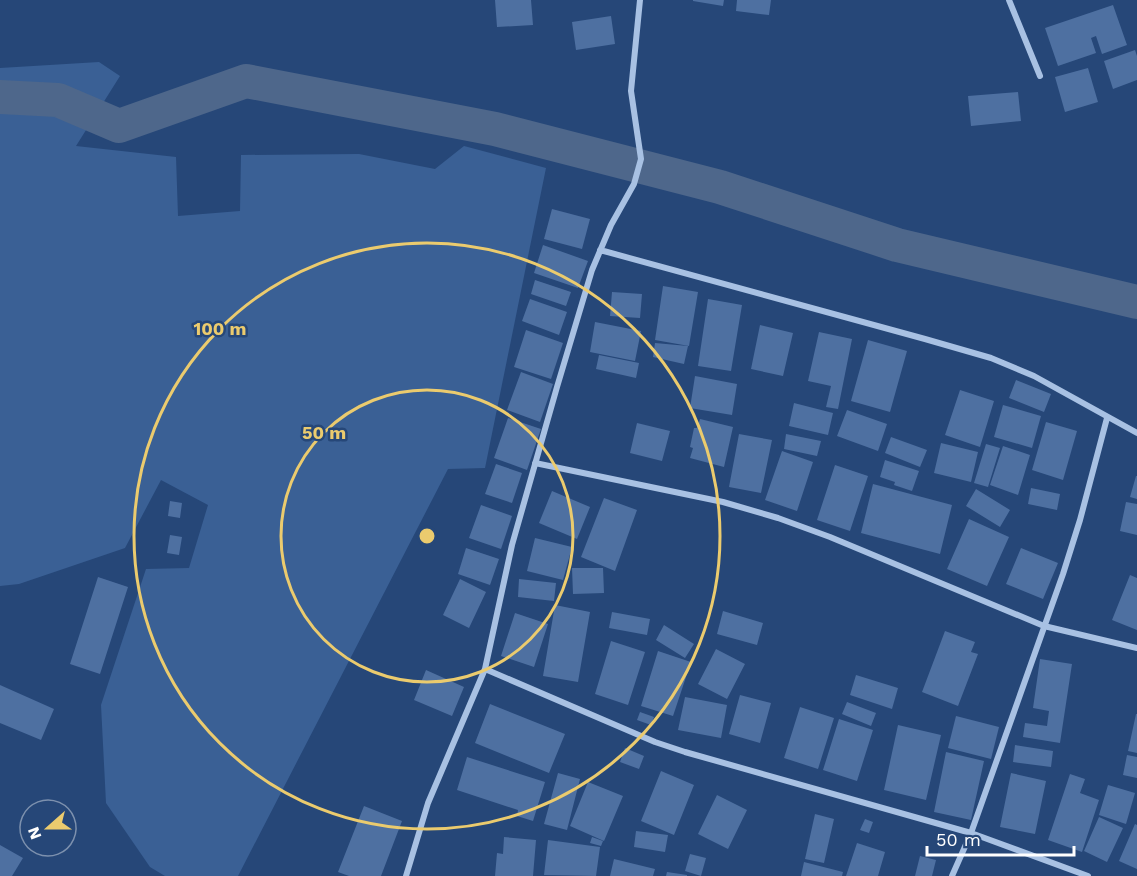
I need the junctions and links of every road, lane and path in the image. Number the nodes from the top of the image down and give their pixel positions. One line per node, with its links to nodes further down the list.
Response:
1 (640, 0): 4 (street)
2 (1009, 0): 3 (street)
3 (1040, 76)
4 (600, 250): 5 (street); 7 (street)
5 (1107, 417): 6 (street); 8 (street)
6 (1137, 433)
7 (535, 463): 8 (street); 10 (street)
8 (1044, 626): 9 (street); 11 (street)
9 (1137, 648)
10 (485, 669): 11 (street); 12 (street)
11 (971, 833): 13 (street); 14 (street)
12 (406, 876)
13 (952, 876)
14 (1088, 876)

